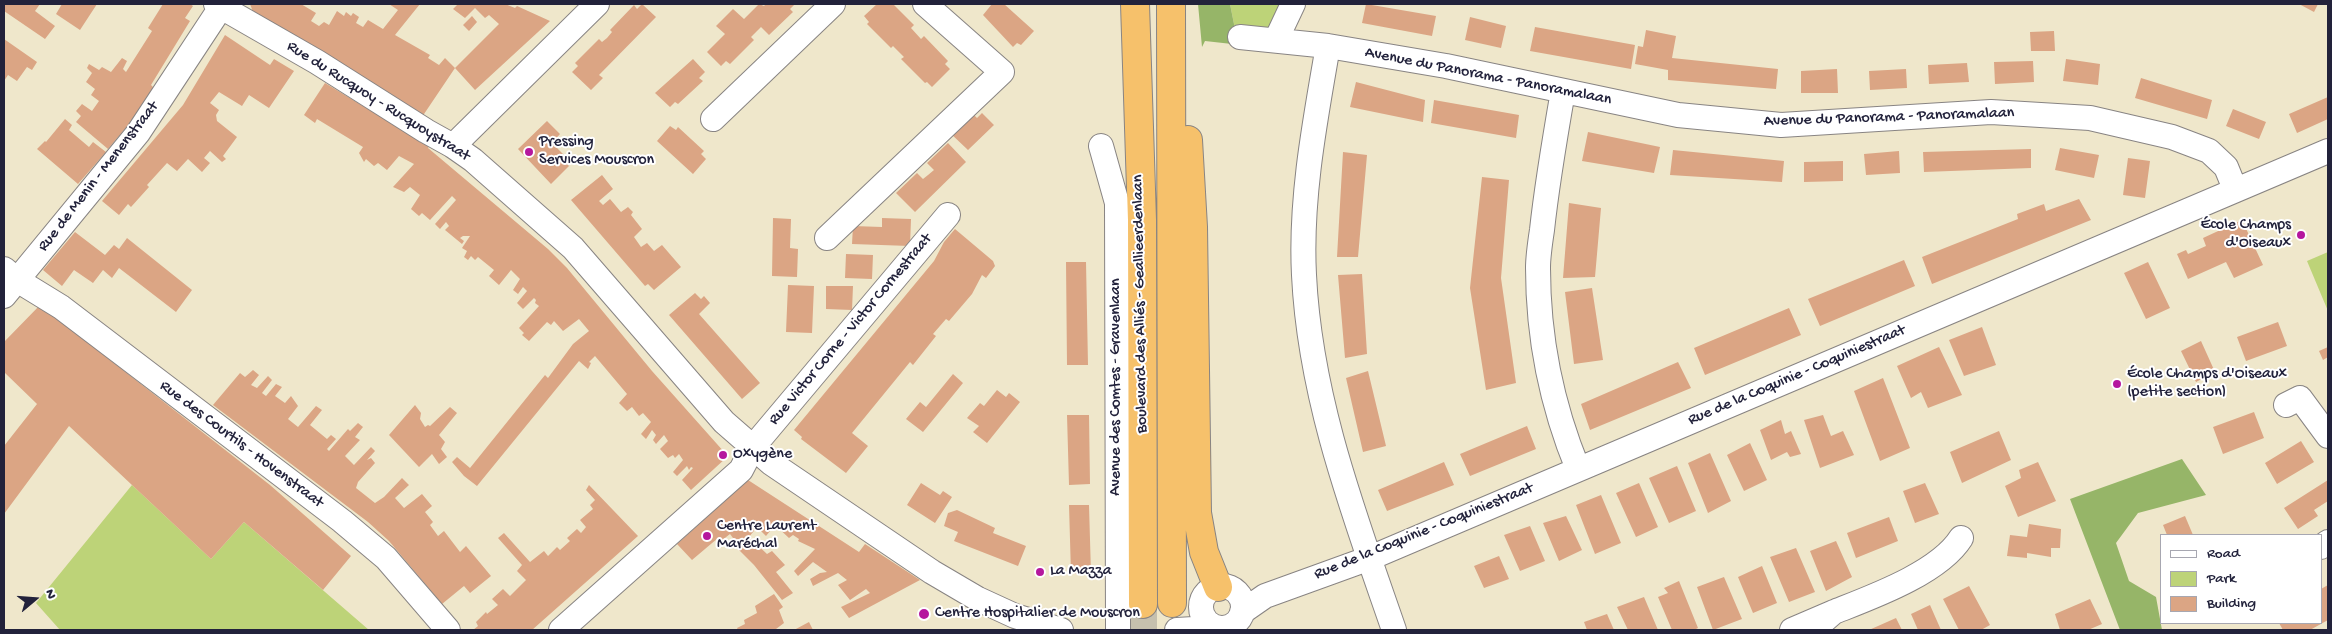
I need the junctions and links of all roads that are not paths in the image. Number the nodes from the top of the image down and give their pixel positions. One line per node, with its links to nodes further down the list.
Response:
1 (597, 4): 13 (street)
2 (832, 4): 12 (street)
3 (925, 4): 18 (street)
4 (1135, 4): 27 (highway, Boulevard des Alliés - Geallieerdenlaan)
5 (1172, 4): 26 (highway, Boulevard des Alliés - Geallieerdenlaan); 28 (highway)
6 (1293, 4): 9 (street)
7 (220, 5): 13 (street, Rue du Rucquoy - Rucquoystraat); 19 (street, Rue de Menin - Menenstraat)
8 (1240, 37): 9 (street, Avenue du Panorama - Panoramalaan)
9 (1276, 40): 10 (street, Avenue du Panorama - Panoramalaan)
10 (1328, 46): 11 (street, Avenue du Panorama - Panoramalaan); 25 (street)
11 (1563, 90): 16 (street, Avenue du Panorama - Panoramalaan); 23 (street)
12 (712, 119)
13 (453, 146): 22 (street, Rue du Rucquoy - Rucquoystraat)
14 (1101, 146): 33 (street, Avenue des Comtes - Gravenlaan)
15 (2328, 151): 16 (street, Rue de la Coquinie - Coquiniestraat)
16 (2232, 182): 23 (street, Rue de la Coquinie - Coquiniestraat)
17 (948, 215): 22 (street, Rue Victor Corne - Victor Cornestraat)
18 (827, 238)
19 (8, 281): 30 (street, Rue des Courtils - Hovenstraat)
20 (2286, 405): 21 (street)
21 (2328, 436)
22 (753, 447): 31 (street, Rue Victor Corne - Victor Cornestraat); 32 (street)
23 (1578, 469): 25 (street, Rue de la Coquinie - Coquiniestraat)
24 (1962, 538): 29 (street)
25 (1370, 558): 28 (street, Rue de la Coquinie - Coquiniestraat); 35 (street)
26 (1172, 603)
27 (1143, 604)
28 (1224, 612): 34 (street, Rue de la Coquinie - Coquiniestraat)
29 (1834, 612): 36 (street); 37 (street)
30 (448, 630)
31 (561, 630)
32 (1061, 630)
33 (1118, 630)
34 (1179, 630)
35 (1394, 630)
36 (1792, 630)
37 (1812, 630)

